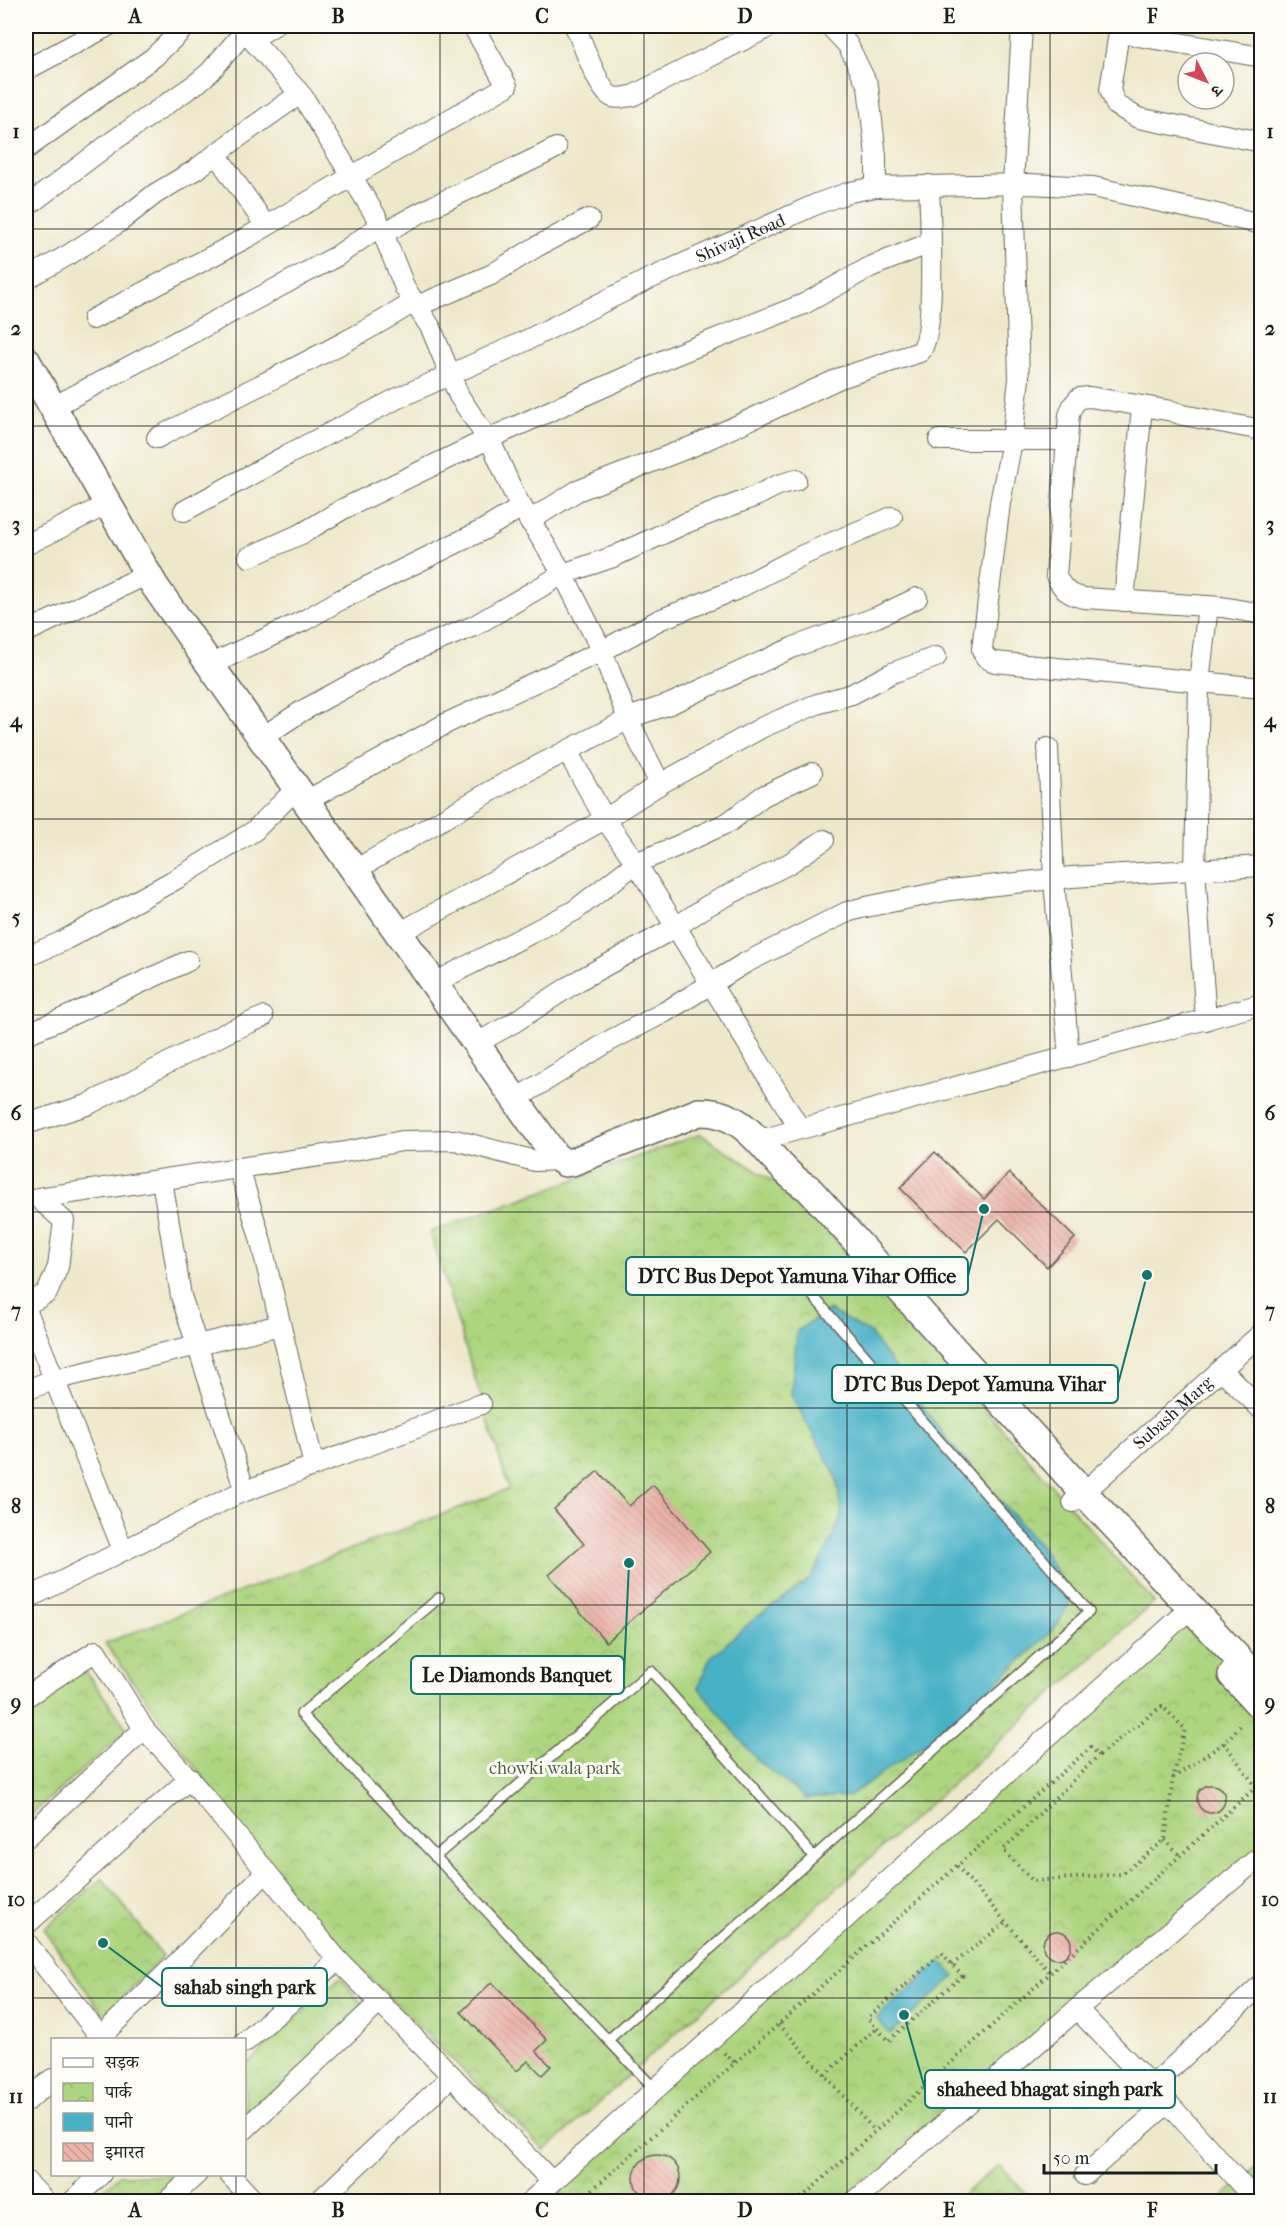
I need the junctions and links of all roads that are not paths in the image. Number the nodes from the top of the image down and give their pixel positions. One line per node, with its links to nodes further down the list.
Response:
1 (108, 26): 12 (street)
2 (186, 26): 16 (street)
3 (273, 26): 10 (street)
4 (473, 26): 18 (street)
5 (575, 26): 6 (street)
6 (771, 26)
7 (830, 26): 21 (street)
8 (1022, 26): 20 (street)
9 (1120, 29): 11 (street); 14 (street)
10 (246, 32): 13 (street); 22 (street)
11 (1262, 57)
12 (26, 70)
13 (298, 92): 17 (street); 18 (street)
14 (1262, 142)
15 (555, 148): 26 (street)
16 (26, 149)
17 (216, 154): 25 (street); 28 (street)
18 (351, 176): 25 (street); 26 (street)
19 (930, 185): 20 (street, Shivaji Road); 21 (street, Shivaji Road); 27 (street)
20 (1013, 185): 24 (street, Shivaji Road); 40 (street)
21 (876, 187): 32 (street, Shivaji Road)
22 (26, 207)
23 (589, 219): 29 (street)
24 (1262, 224)
25 (266, 226): 30 (street)
26 (382, 230): 29 (street); 34 (street)
27 (930, 243): 37 (street); 44 (street)
28 (26, 279)
29 (415, 304): 32 (street); 36 (street)
30 (93, 319)
31 (26, 360): 34 (street)
32 (450, 374): 37 (street); 43 (street, Shivaji Road)
33 (1142, 406): 35 (street); 39 (street); 51 (street)
34 (52, 407): 42 (street)
35 (1262, 430)
36 (157, 438)
37 (488, 439): 44 (street); 47 (street)
38 (939, 440): 40 (street)
39 (1066, 440): 40 (street); 51 (street)
40 (1012, 441): 58 (street)
41 (796, 480): 49 (street)
42 (108, 504): 46 (street); 48 (street)
43 (184, 511)
44 (525, 514): 49 (street); 57 (street)
45 (892, 517): 55 (street)
46 (26, 545)
47 (249, 557)
48 (148, 574): 54 (street); 57 (street)
49 (564, 574): 55 (street); 61 (street)
50 (917, 598): 60 (street)
51 (1124, 601): 52 (street)
52 (1208, 606): 53 (street); 58 (street)
53 (1262, 615)
54 (26, 632)
55 (603, 651): 60 (street); 66 (street)
56 (936, 657): 65 (street)
57 (210, 665): 61 (street)
58 (1199, 682): 59 (street); 72 (street)
59 (1262, 688)
60 (628, 719): 63 (street); 65 (street)
61 (261, 738): 66 (street)
62 (1048, 748): 73 (street)
63 (567, 751): 67 (street); 71 (street)
64 (812, 772): 69 (street)
65 (660, 784): 67 (street)
66 (302, 795): 71 (street); 76 (street)
67 (605, 819): 69 (street); 75 (street)
68 (824, 840): 74 (street)
69 (636, 863): 74 (street); 78 (street)
70 (1262, 866): 72 (street)
71 (355, 870): 75 (street)
72 (1196, 870): 73 (street); 82 (street)
73 (1054, 880): 79 (street); 85 (street)
74 (676, 927): 79 (street); 84 (street)
75 (399, 933): 78 (street)
76 (26, 957)
77 (188, 961): 83 (street)
78 (435, 983): 84 (street)
79 (711, 983): 86 (street); 88 (street)
80 (1262, 1004): 82 (street)
81 (263, 1017): 87 (street)
82 (1206, 1020): 85 (street)
83 (26, 1034)
84 (477, 1043): 86 (street)
85 (1069, 1057): 88 (street)
86 (516, 1099): 90 (street)
87 (26, 1124)
88 (800, 1129): 89 (street)
89 (760, 1140): 90 (street); 106 (street)
90 (559, 1160): 91 (street)
91 (239, 1168): 92 (street); 96 (street)
92 (162, 1180): 93 (street); 98 (street)
93 (32, 1198): 95 (street)
94 (813, 1296): 118 (lane)
95 (26, 1307): 100 (street)
96 (280, 1325): 98 (street); 104 (street)
97 (1262, 1333): 99 (street, Subash Marg)
98 (197, 1344): 100 (street); 105 (street)
99 (1221, 1369): 103 (street); 106 (street, Subash Marg)
100 (54, 1380): 101 (street); 107 (street)
101 (26, 1390)
102 (481, 1404): 104 (street)
103 (1262, 1410)
104 (314, 1466): 105 (street)
105 (245, 1491): 107 (street)
106 (1078, 1497): 110 (street)
107 (123, 1550): 109 (street)
108 (439, 1598): 119 (lane)
109 (26, 1599)
110 (1186, 1612): 111 (street); 113 (street); 133 (street)
111 (1262, 1684)
112 (26, 1697): 114 (street)
113 (1262, 1708)
114 (144, 1729): 115 (street); 116 (street)
115 (190, 1778): 120 (street); 121 (street)
116 (26, 1838)
117 (1262, 1855): 126 (street)
118 (813, 1856): 119 (lane); 128 (lane)
119 (435, 1857): 128 (lane)
120 (266, 1873): 123 (street); 127 (street)
121 (26, 1925)
122 (26, 1942): 127 (street)
123 (338, 1960): 125 (street); 129 (street)
124 (1262, 1984): 132 (street)
125 (380, 2002): 130 (street); 136 (street)
126 (1077, 2009): 132 (street); 143 (street)
127 (100, 2038)
128 (608, 2040): 133 (lane)
129 (246, 2041)
130 (452, 2076): 142 (street); 148 (street)
131 (51, 2080): 134 (street)
132 (1152, 2086): 135 (street)
133 (655, 2089): 142 (street)
134 (26, 2102)
135 (1168, 2103): 137 (street); 151 (street)
136 (246, 2128)
137 (1085, 2175)
138 (100, 2176): 145 (street)
139 (195, 2176): 146 (street)
140 (230, 2176): 147 (street)
141 (26, 2181): 144 (street)
142 (552, 2182): 149 (street)
143 (877, 2194): 150 (street)
144 (46, 2202)
145 (72, 2202)
146 (166, 2202)
147 (255, 2202)
148 (318, 2202)
149 (530, 2202)
150 (854, 2202)
151 (1257, 2202)

